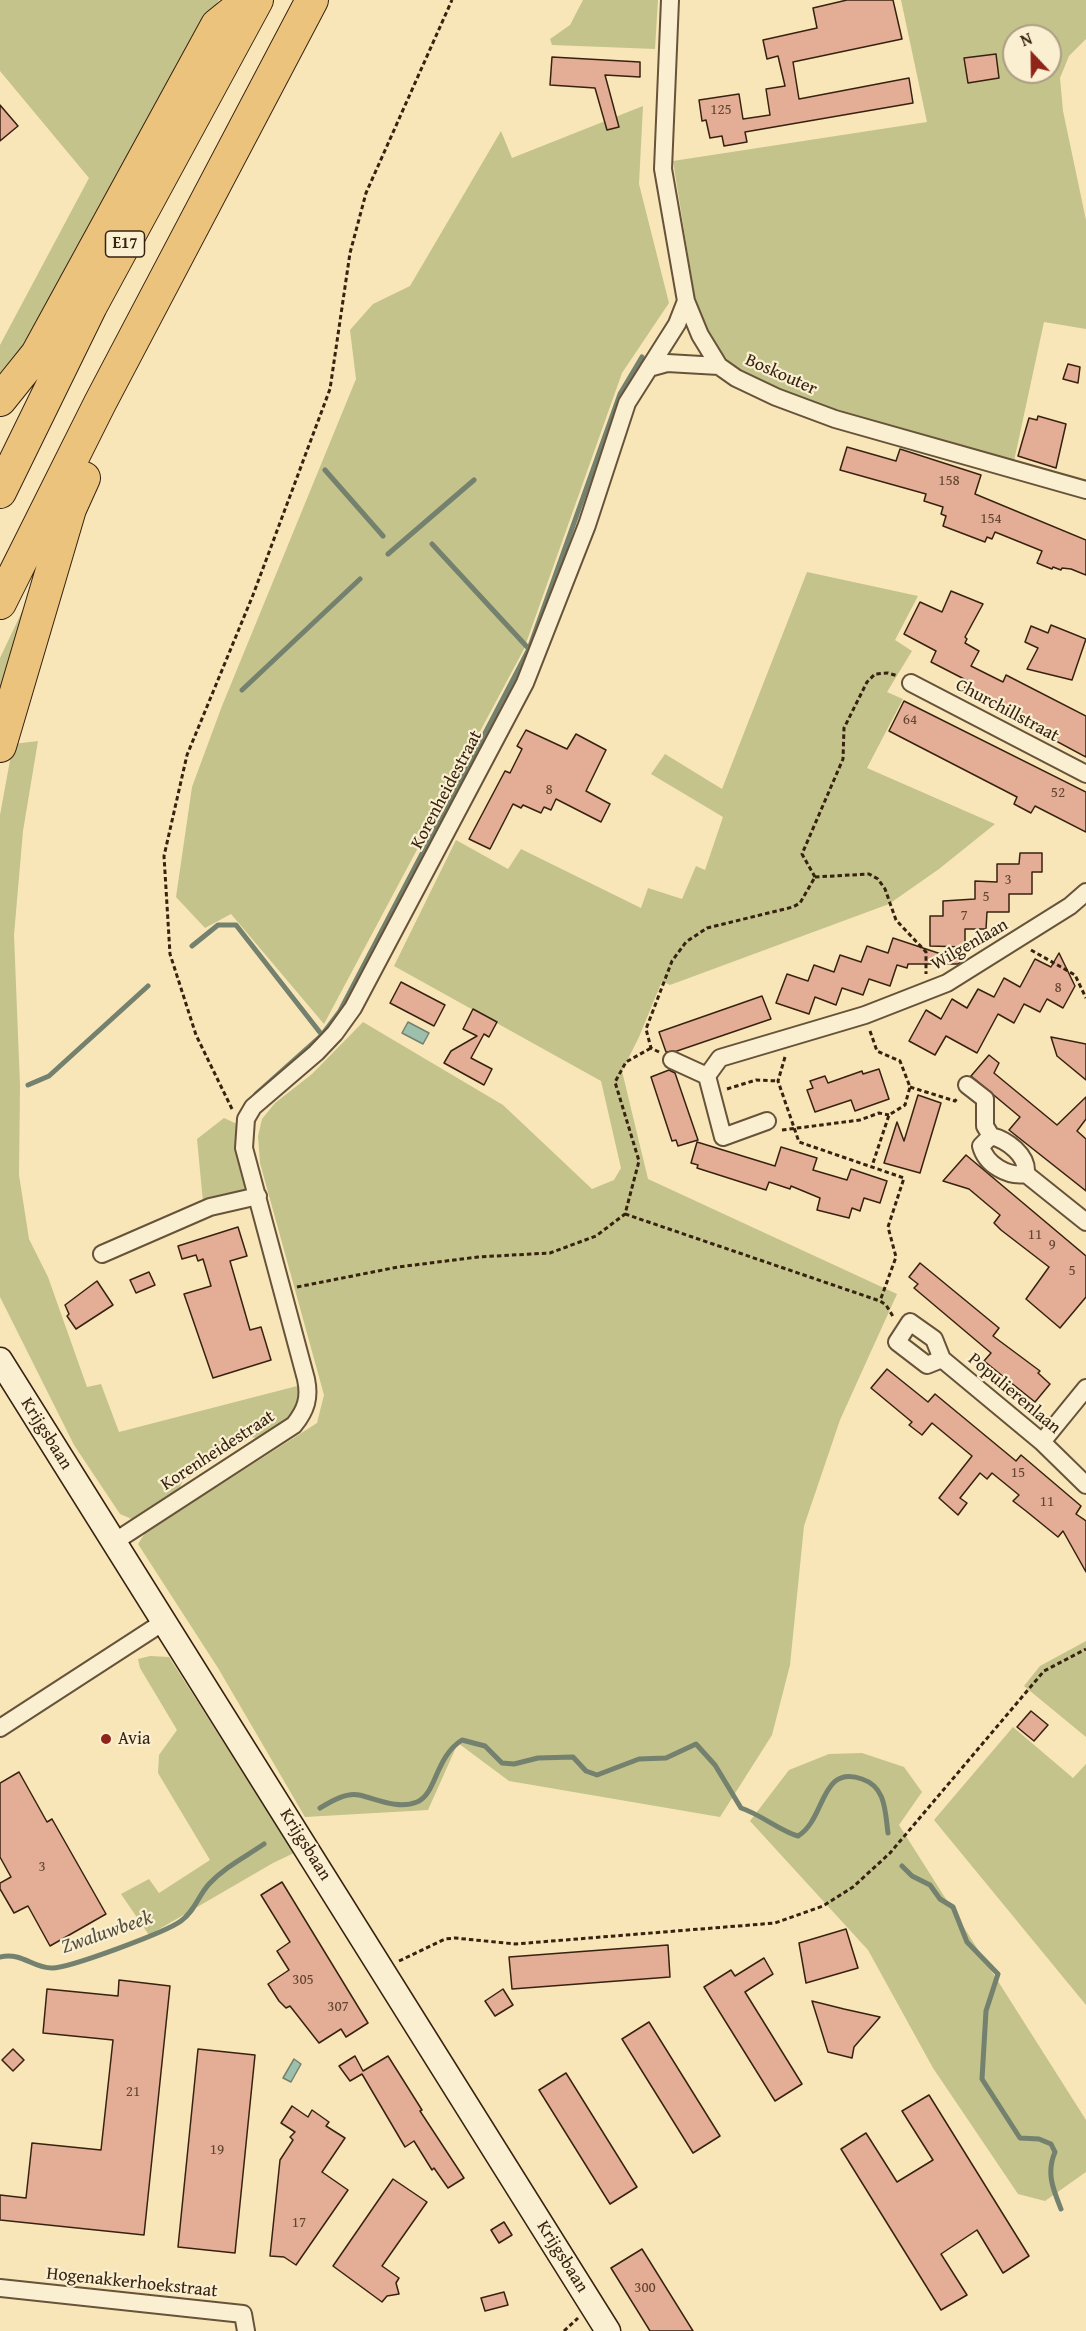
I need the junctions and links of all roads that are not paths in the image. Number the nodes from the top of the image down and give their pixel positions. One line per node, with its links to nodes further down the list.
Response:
1 (248, 0): 8 (highway)
2 (257, 0): 11 (highway, E17)
3 (312, 0): 9 (highway)
4 (670, 0): 5 (street, Boskouter)
5 (686, 301): 6 (street, Boskouter); 7 (street, Korenheidestraat)
6 (719, 366): 7 (street); 10 (street, Boskouter)
7 (650, 368): 23 (street, Korenheidestraat)
8 (0, 400)
9 (100, 403): 12 (highway); 14 (highway)
10 (1086, 490)
11 (0, 492)
12 (0, 603)
13 (910, 683): 15 (street, Churchillstraat)
14 (0, 746)
15 (1086, 774)
16 (1086, 892): 18 (street, Wilgenlaan)
17 (672, 1060): 18 (street)
18 (707, 1076): 20 (street)
19 (967, 1085): 21 (street)
20 (767, 1120)
21 (991, 1136): 22 (street); 22 (street)
22 (1026, 1174): 24 (street)
23 (258, 1196): 25 (street); 31 (street, Korenheidestraat)
24 (1086, 1222)
25 (102, 1254)
26 (942, 1359): 29 (street, Populierenlaan)
27 (0, 1360): 31 (main road, Krijgsbaan)
28 (1086, 1388): 29 (street)
29 (1042, 1442): 30 (street, Populierenlaan)
30 (1086, 1485)
31 (114, 1542): 32 (main road, Krijgsbaan)
32 (165, 1621): 33 (street); 36 (main road, Krijgsbaan)
33 (0, 1728)
34 (0, 2288): 35 (street, Hogenakkerhoekstraat)
35 (246, 2331)
36 (608, 2331)

